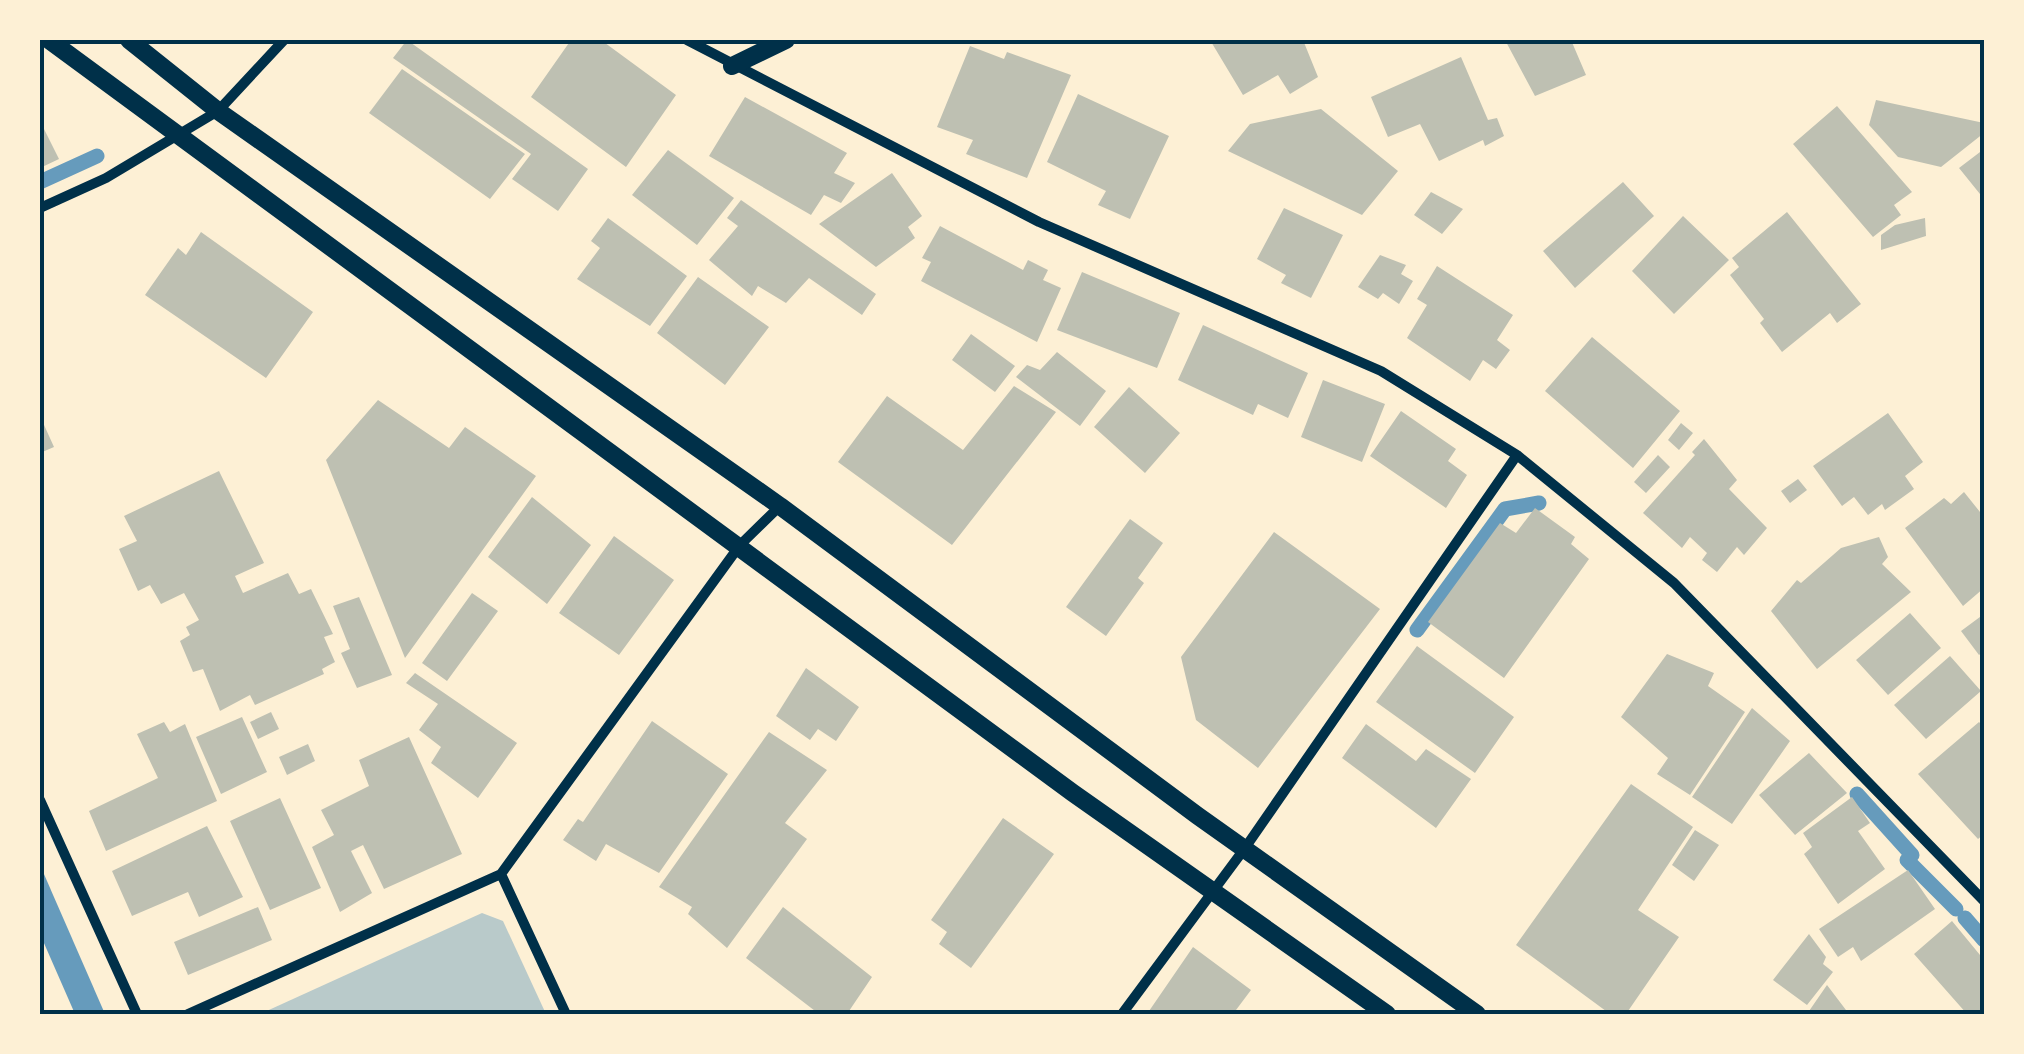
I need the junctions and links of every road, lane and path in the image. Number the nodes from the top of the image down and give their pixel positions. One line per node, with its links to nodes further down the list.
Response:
1 (49, 40): 8 (street)
2 (129, 40): 7 (street)
3 (284, 40): 7 (street)
4 (687, 40): 6 (street)
5 (786, 40): 6 (street)
6 (732, 66): 10 (street)
7 (218, 112): 8 (street); 11 (street)
8 (177, 136): 9 (street); 12 (street)
9 (40, 208)
10 (1517, 455): 14 (street); 17 (street)
11 (780, 506): 12 (street); 14 (street)
12 (740, 544): 15 (street); 16 (street)
13 (40, 800): 18 (street)
14 (1244, 848): 16 (street); 23 (street)
15 (501, 874): 19 (street); 20 (street)
16 (1214, 890): 21 (street); 22 (street)
17 (1984, 901)
18 (136, 1014)
19 (188, 1014)
20 (566, 1014)
21 (1122, 1014)
22 (1387, 1014)
23 (1478, 1014)

